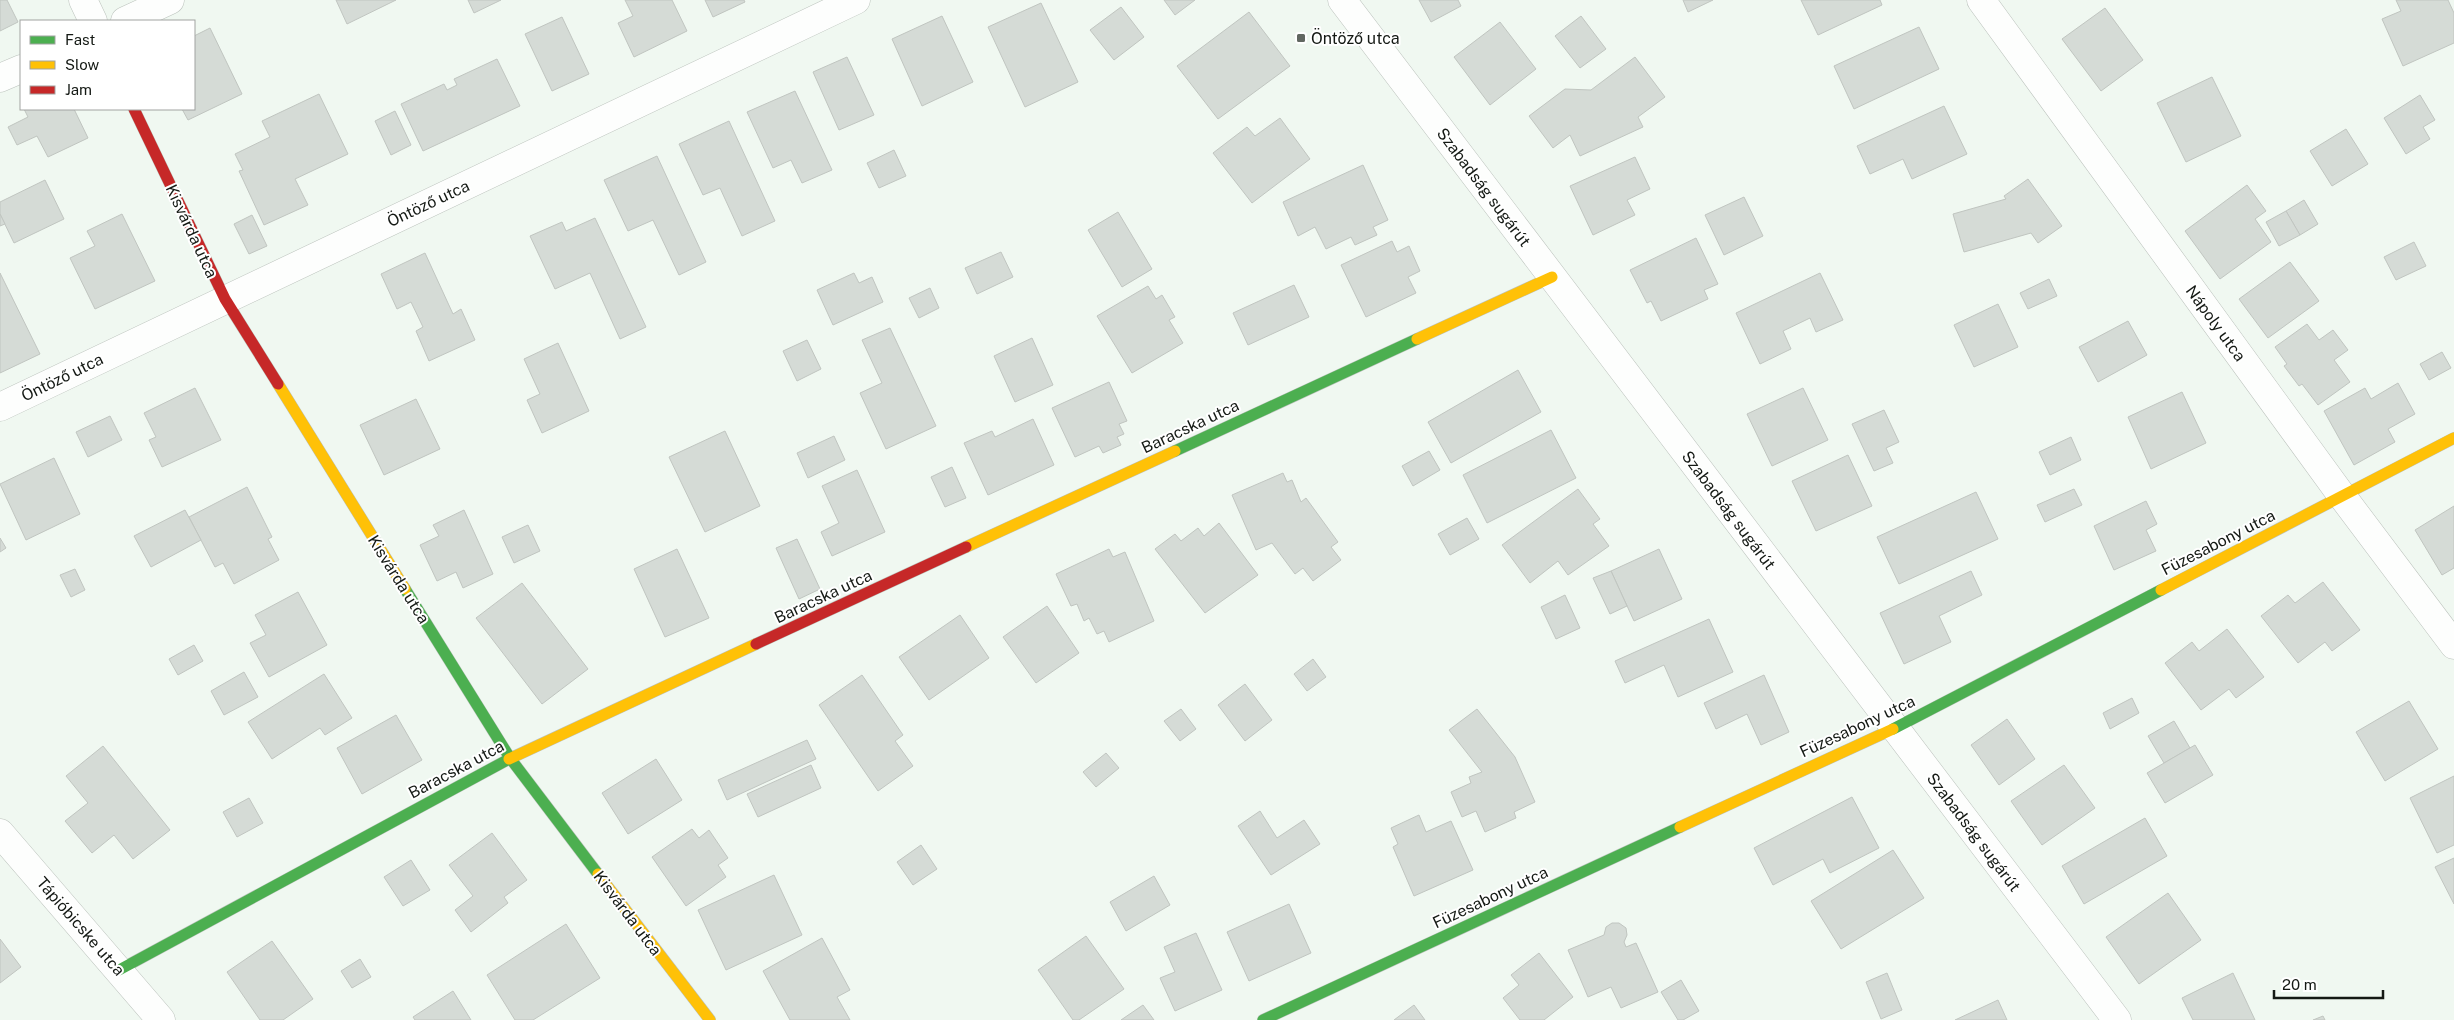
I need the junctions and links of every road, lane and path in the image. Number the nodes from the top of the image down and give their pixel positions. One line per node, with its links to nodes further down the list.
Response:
1 (83, 0): 6 (street)
2 (170, 0): 7 (street)
3 (856, 0): 12 (street, Öntöző utca)
4 (1342, 0): 11 (street, Szabadság sugárút)
5 (1981, 0): 15 (street, Nápoly utca)
6 (93, 20)
7 (127, 20)
8 (20, 69): 9 (street)
9 (0, 78)
10 (134, 110): 12 (street, Kisvárda utca)
11 (1552, 277): 17 (street, Szabadság sugárút); 18 (street, Baracska utca)
12 (225, 299): 13 (street, Öntöző utca); 18 (street, Kisvárda utca)
13 (0, 407)
14 (2454, 438): 15 (street, Füzesabony utca)
15 (2342, 496): 16 (street, Nápoly utca); 17 (street, Füzesabony utca)
16 (2454, 645)
17 (1895, 728): 23 (street, Füzesabony utca); 24 (street, Szabadság sugárút)
18 (510, 758): 20 (street, Baracska utca); 22 (street, Kisvárda utca)
19 (0, 833): 20 (street, Tápióbicske utca)
20 (119, 970): 21 (street, Tápióbicske utca)
21 (161, 1020)
22 (710, 1020)
23 (1263, 1020)
24 (2117, 1020)

